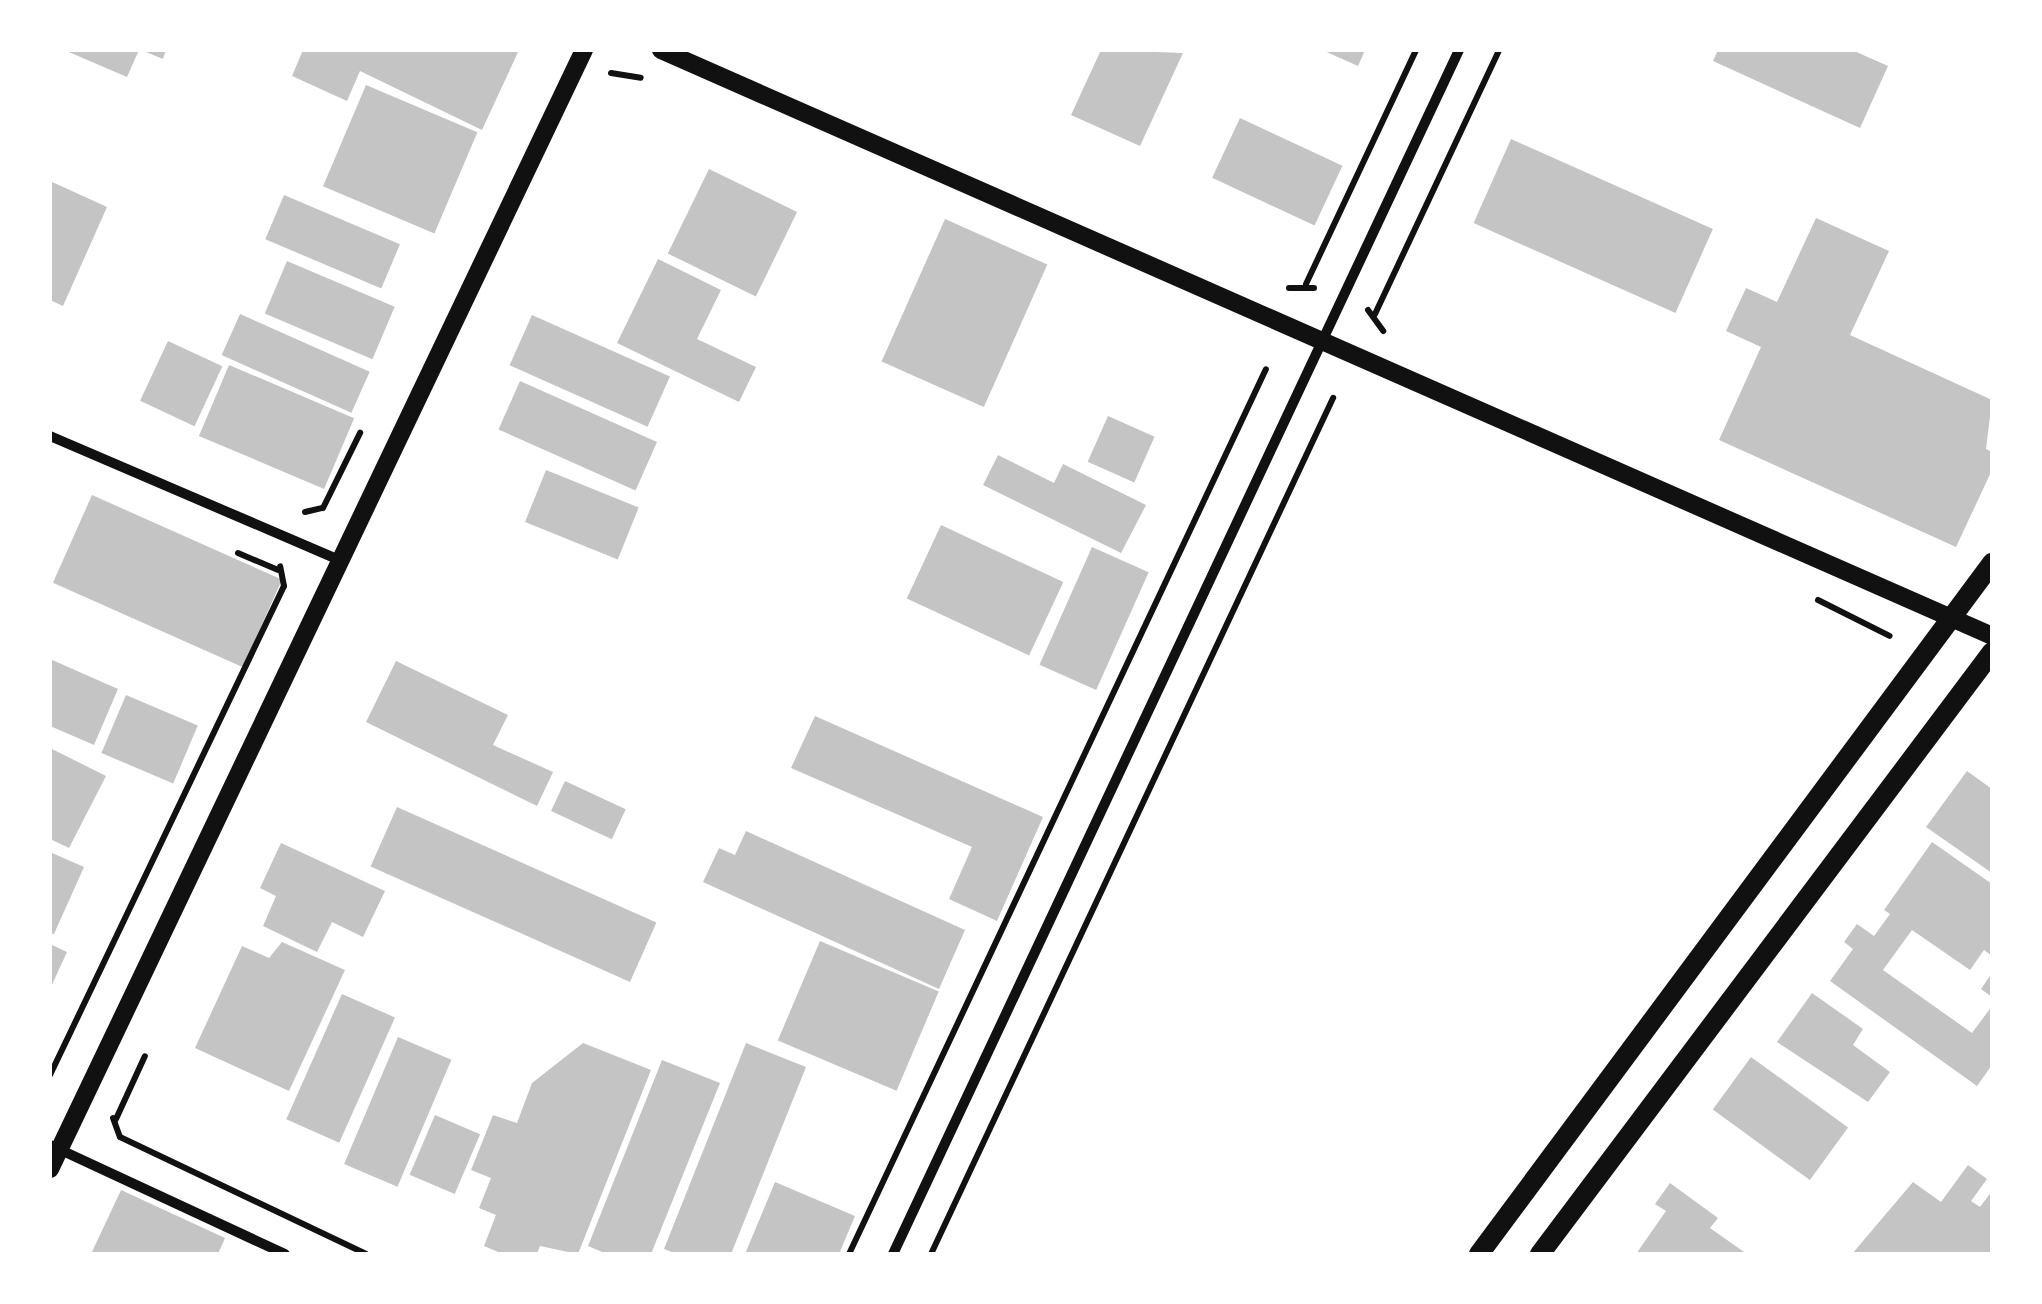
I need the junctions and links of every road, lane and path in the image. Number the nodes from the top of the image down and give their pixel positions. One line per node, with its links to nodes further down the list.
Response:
1 (584, 50): 13 (street)
2 (661, 50): 8 (street)
3 (1416, 50): 6 (path)
4 (1459, 50): 8 (street)
5 (1499, 50): 7 (path)
6 (1306, 285)
7 (1375, 314)
8 (1321, 343): 15 (street); 25 (street)
9 (1266, 370): 24 (path)
10 (1333, 398): 26 (path)
11 (50, 436): 13 (street)
12 (284, 558): 18 (path)
13 (340, 560): 20 (street)
14 (1992, 563): 15 (main road)
15 (1950, 620): 16 (street); 27 (main road)
16 (1992, 636)
17 (1992, 652): 28 (main road)
18 (50, 1075)
19 (108, 1116): 23 (path)
20 (55, 1147): 21 (street); 22 (street)
21 (50, 1169)
22 (285, 1254)
23 (366, 1254)
24 (849, 1254)
25 (893, 1254)
26 (931, 1254)
27 (1479, 1254)
28 (1540, 1254)

